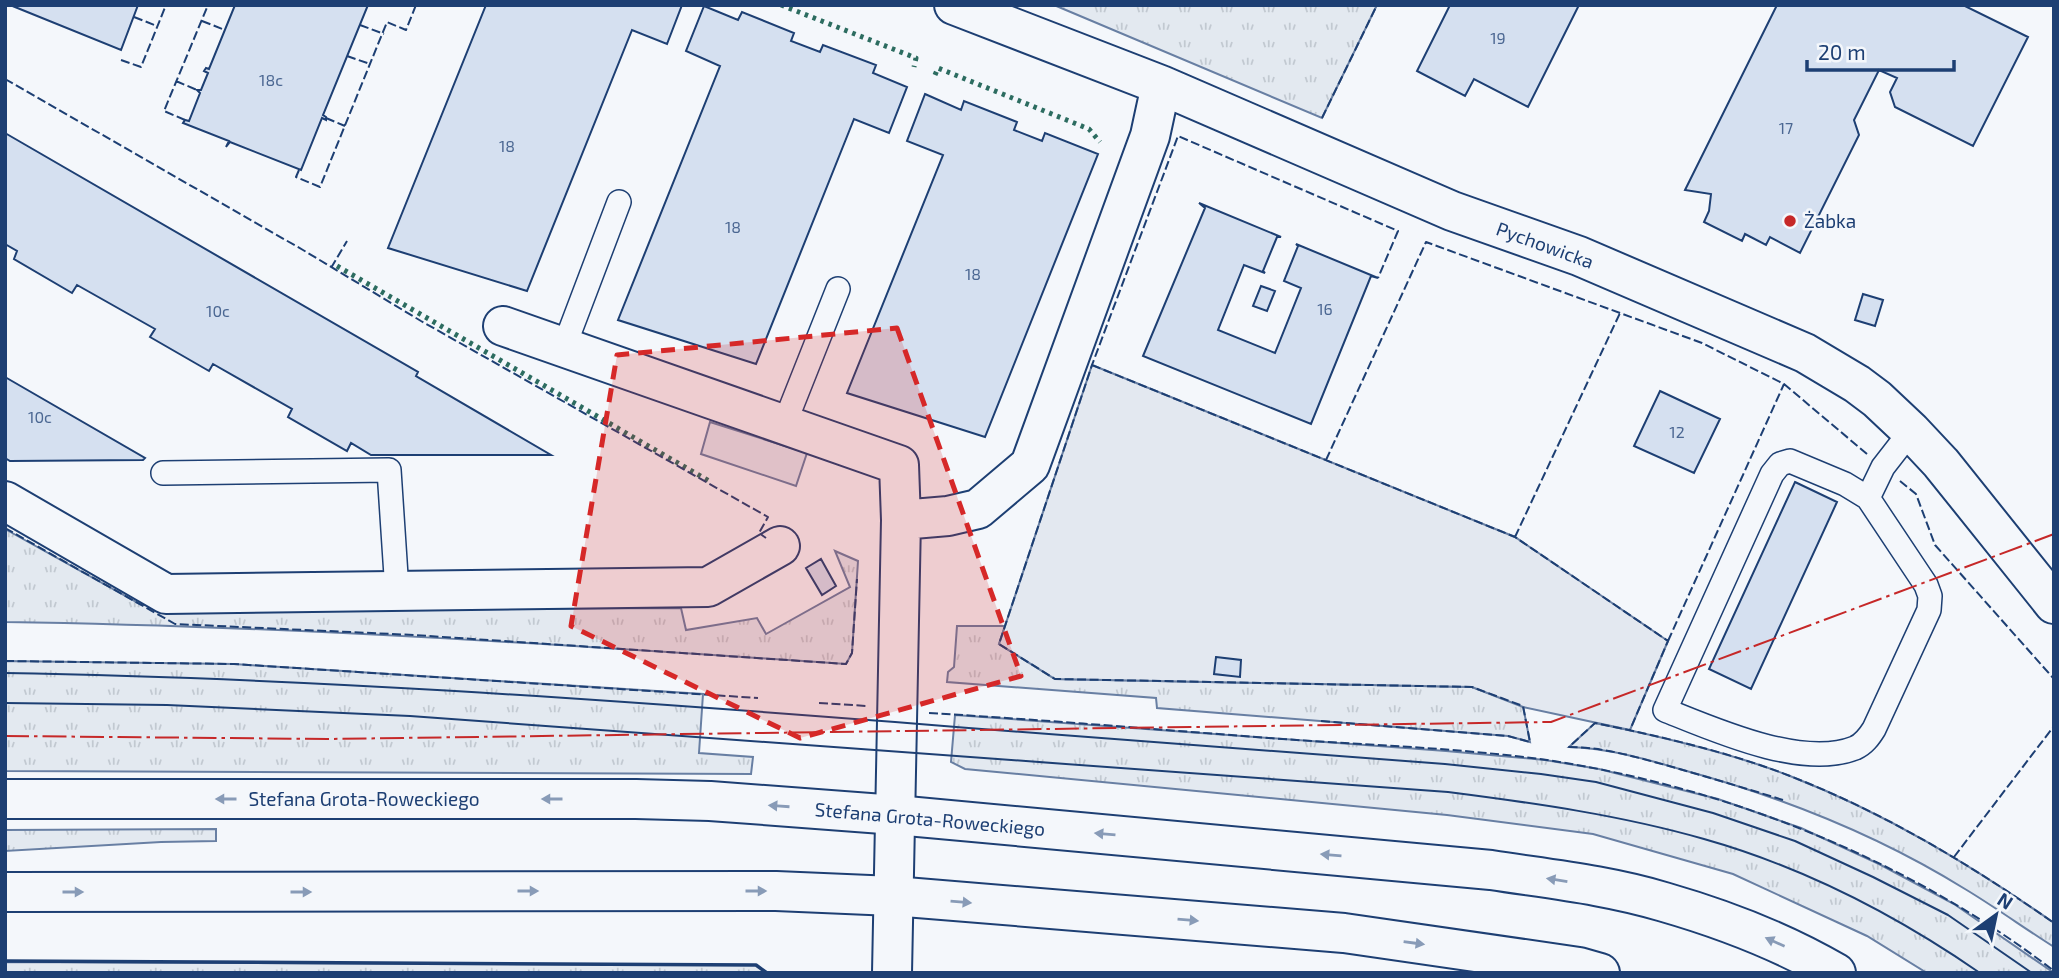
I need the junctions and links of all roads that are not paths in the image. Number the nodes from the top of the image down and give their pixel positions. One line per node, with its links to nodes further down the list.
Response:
1 (954, 5): 2 (street, Pychowicka)
2 (1161, 85): 8 (street, Pychowicka); 12 (street)
3 (619, 202): 6 (lane)
4 (838, 289): 7 (lane)
5 (503, 326): 6 (street)
6 (564, 347): 7 (street)
7 (784, 425): 12 (street)
8 (1911, 431): 10 (lane); 15 (street, Pychowicka)
9 (163, 473): 14 (lane)
10 (1868, 498): 10 (lane)
11 (5, 501): 14 (street)
12 (901, 520): 17 (street)
13 (780, 546): 14 (street)
14 (397, 591)
15 (2053, 602)
16 (5, 799): 17 (street, Stefana Grota-Roweckiego, one-way to 16)
17 (896, 815): 19 (street); 22 (street, Stefana Grota-Roweckiego, one-way to 17)
18 (5, 892): 19 (street, one-way to 19)
19 (893, 896): 20 (street); 21 (street, one-way to 21)
20 (892, 973)
21 (1600, 973)
22 (1836, 973)

